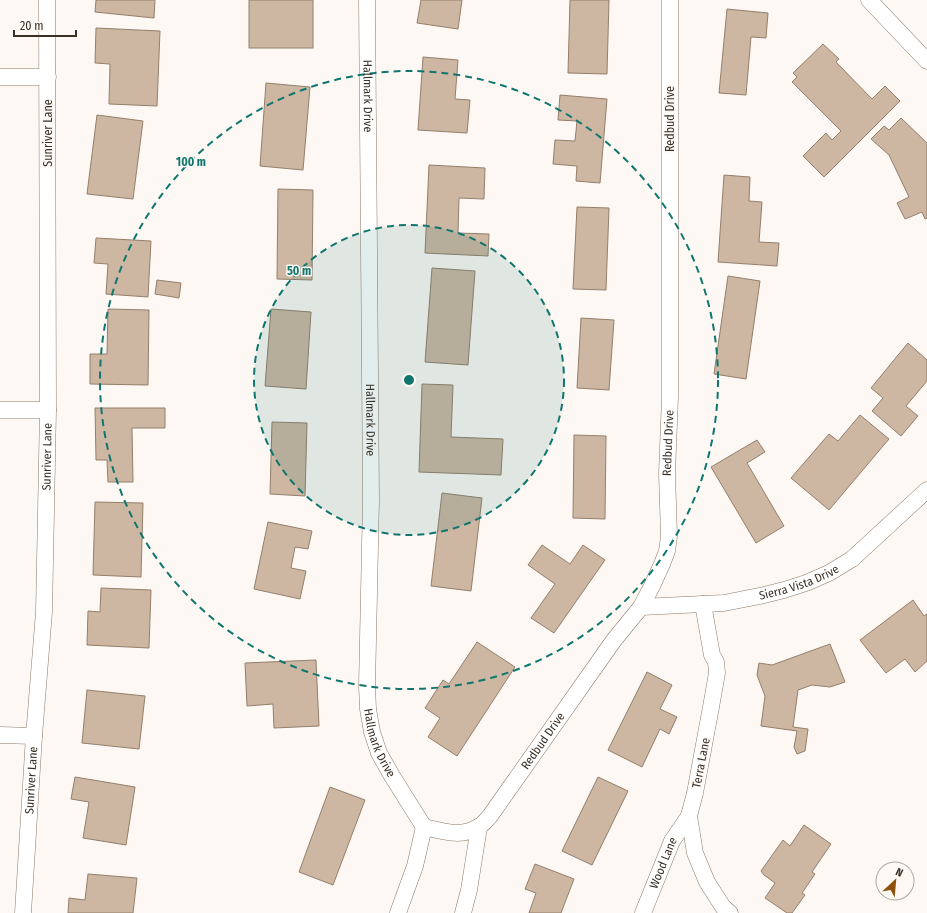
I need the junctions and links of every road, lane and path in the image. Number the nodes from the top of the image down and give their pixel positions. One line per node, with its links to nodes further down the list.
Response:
1 (47, 0): 7 (street, Sunriver Lane)
2 (367, 0): 16 (street, Hallmark Drive)
3 (670, 0): 12 (street, Redbud Drive)
4 (869, 0): 5 (street)
5 (927, 61)
6 (0, 77): 7 (street)
7 (48, 77): 9 (street, Sunriver Lane)
8 (0, 410): 9 (street)
9 (48, 410): 14 (street, Sunriver Lane)
10 (927, 490): 11 (street, Sierra Vista Drive)
11 (703, 604): 12 (street, Sierra Vista Drive); 15 (street, Terra Lane)
12 (641, 607): 17 (street, Redbud Drive)
13 (0, 735): 14 (street)
14 (34, 736): 18 (street, Sunriver Lane)
15 (689, 816): 21 (street, Wood Lane); 22 (street, Terra Lane)
16 (424, 827): 17 (street, Redbud Drive); 19 (street)
17 (479, 827): 20 (street)
18 (23, 913)
19 (398, 913)
20 (463, 913)
21 (643, 913)
22 (730, 913)

